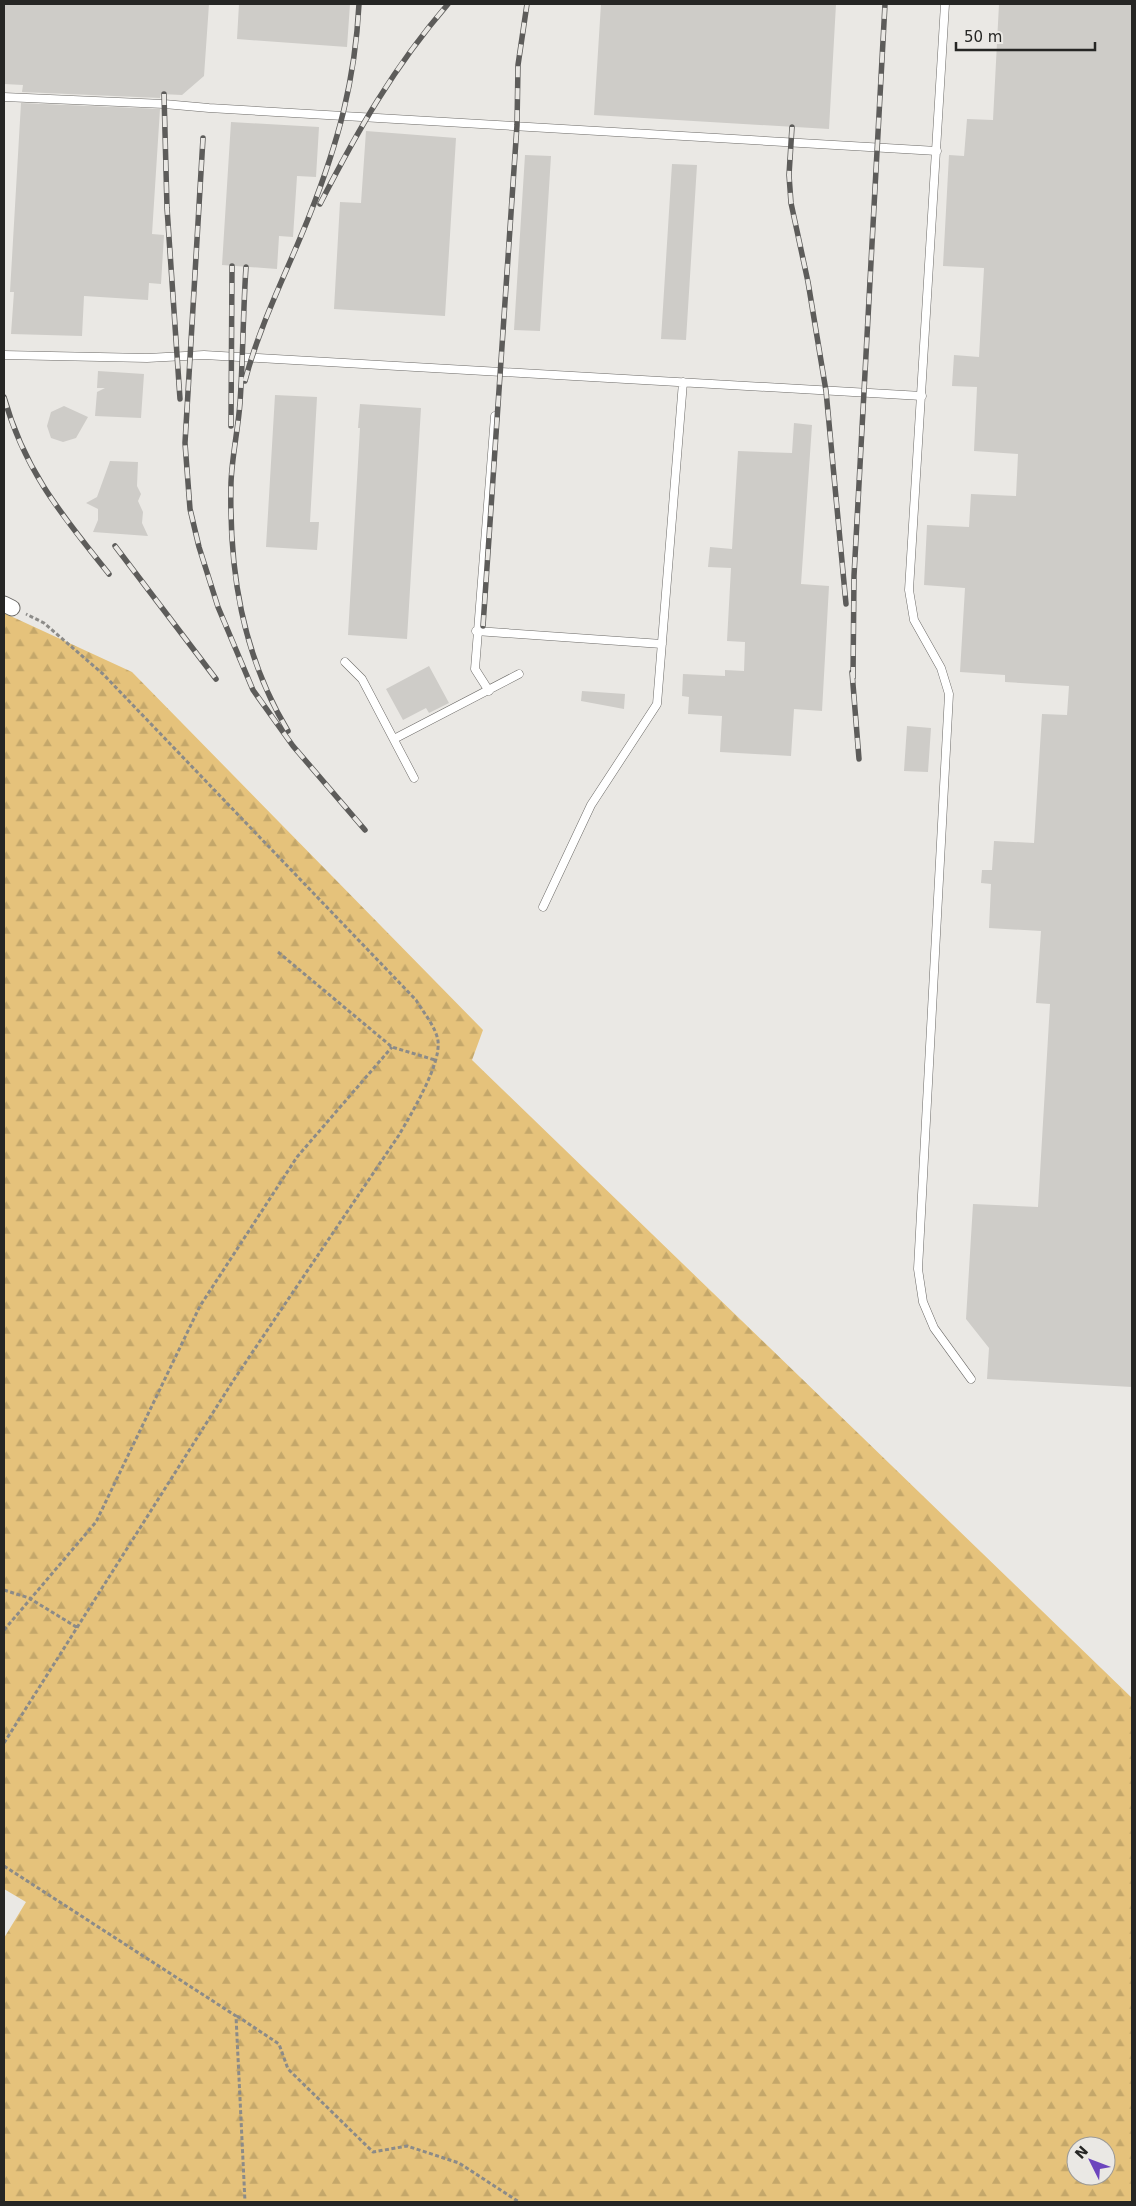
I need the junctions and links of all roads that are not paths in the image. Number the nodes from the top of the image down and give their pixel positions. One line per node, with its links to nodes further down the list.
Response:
1 (945, 4): 3 (lane)
2 (4, 97): 3 (lane)
3 (937, 151): 6 (lane)
4 (4, 355): 5 (lane)
5 (683, 382): 6 (lane); 9 (lane)
6 (922, 396): 16 (lane)
7 (495, 416): 8 (lane)
8 (476, 631): 9 (lane); 12 (lane)
9 (662, 644): 15 (lane)
10 (345, 662): 13 (lane)
11 (519, 674): 12 (lane)
12 (489, 691): 13 (lane)
13 (394, 739): 14 (lane)
14 (414, 778)
15 (543, 907)
16 (971, 1379)

